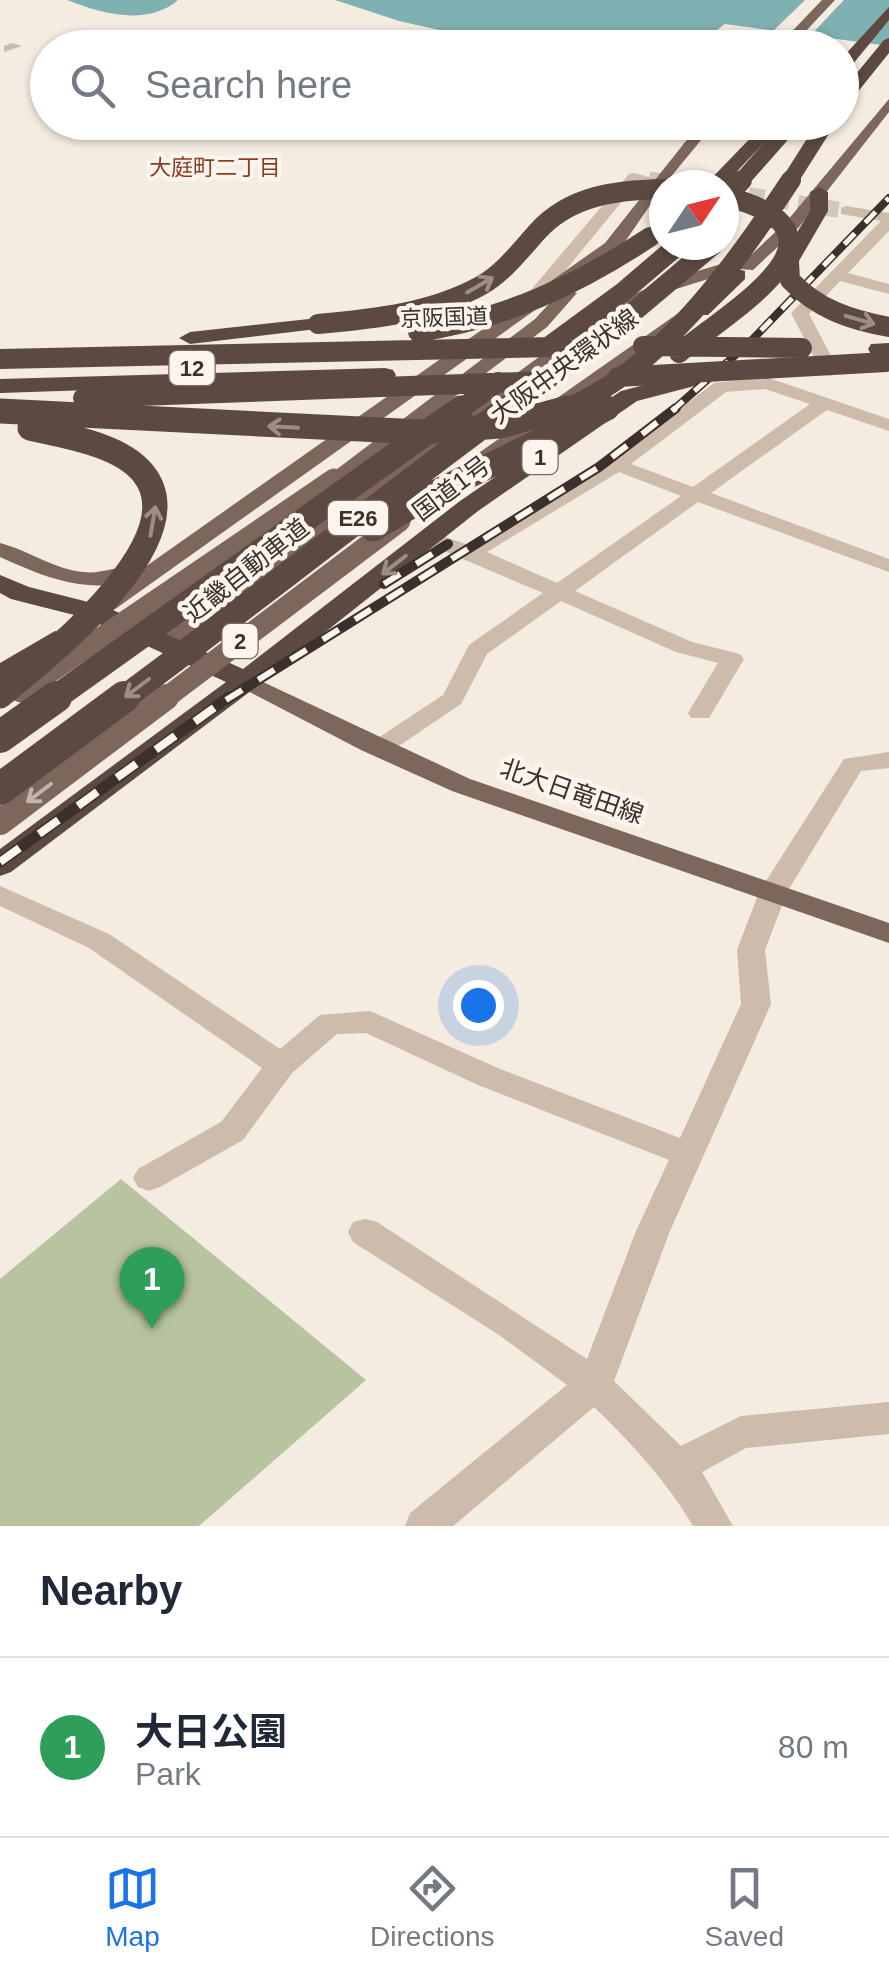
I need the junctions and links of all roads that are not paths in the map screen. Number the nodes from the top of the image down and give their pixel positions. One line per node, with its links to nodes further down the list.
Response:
1 (829, 0): 3 (main road)
2 (889, 11): 5 (highway)
3 (800, 30)
4 (889, 43): 6 (highway)
5 (859, 45)
6 (859, 79)
7 (889, 103): 16 (main road, 大阪中央環状線 / 2)
8 (694, 140): 22 (main road, 大阪中央環状線)
9 (758, 140): 13 (highway)
10 (777, 140): 14 (highway, bridge)
11 (808, 140): 19 (highway, bridge)
12 (815, 140): 41 (highway, one-way to 41, bridge)
13 (729, 170)
14 (739, 181)
15 (649, 182): 29 (street); 31 (highway, one-way to 15, bridge)
16 (819, 192): 23 (main road, 大阪中央環状線 / 2); 30 (highway, one-way to 30, bridge)
17 (739, 202): 54 (highway, bridge)
18 (846, 211): 20 (street)
19 (739, 218)
20 (889, 220): 27 (street)
21 (649, 235): 31 (highway, bridge)
22 (616, 243): 29 (main road); 61 (main road, 大阪中央環状線, bridge)
23 (760, 256): 26 (main road, 大阪中央環状線 / 2); 57 (main road)
24 (659, 260): 63 (highway, 近畿自動車道 / E26, bridge)
25 (695, 260): 54 (highway, 近畿自動車道 / E26, bridge)
26 (738, 275): 46 (highway); 67 (main road, 大阪中央環状線 / 2, one-way to 67, bridge)
27 (835, 275): 28 (street); 36 (street)
28 (889, 289)
29 (517, 318): 47 (main road)
30 (889, 327)
31 (190, 338): 32 (highway)
32 (0, 347)
33 (886, 358): 34 (highway, 京阪国道, bridge); 35 (highway, bridge); 36 (highway, 国道1号 / 1); 39 (highway, bridge)
34 (0, 359)
35 (385, 369): 37 (highway, 12); 38 (highway)
36 (830, 371): 46 (highway, 国道1号 / 1)
37 (0, 373)
38 (0, 386)
39 (0, 400)
40 (824, 404): 43 (street); 44 (street); 45 (street)
41 (0, 411)
42 (0, 425): 60 (highway, one-way to 42, bridge)
43 (889, 425)
44 (617, 465): 45 (street); 50 (street)
45 (694, 494): 52 (street); 55 (street)
46 (469, 506): 48 (highway, 国道1号 / 1)
47 (212, 533): 49 (main road); 56 (main road)
48 (430, 538): 50 (street); 59 (highway, 国道1号 / 1, one-way to 59)
49 (0, 549)
50 (470, 554): 55 (street)
51 (0, 562): 56 (highway)
52 (889, 565)
53 (10, 588): 56 (highway); 58 (highway)
54 (272, 588): 66 (highway, 近畿自動車道 / E26, one-way to 66, bridge)
55 (556, 592): 62 (street); 64 (street)
56 (95, 612): 57 (highway); 58 (highway)
57 (164, 644): 59 (highway)
58 (0, 675)
59 (246, 682): 64 (main road, 北大日竜田線); 68 (highway, 1)
60 (0, 696)
61 (0, 706)
62 (700, 713)
63 (0, 738)
64 (378, 749): 69 (main road, 北大日竜田線)
65 (889, 760): 69 (street)
66 (0, 789)
67 (0, 822)
68 (0, 865)
69 (773, 892): 71 (main road, 北大日竜田線); 73 (street)
70 (0, 896): 72 (street)
71 (889, 933)
72 (281, 1065): 73 (street); 74 (street)
73 (686, 1153): 76 (street)
74 (149, 1178)
75 (365, 1232): 76 (street)
76 (595, 1384): 78 (street); 79 (street)
77 (889, 1418): 78 (street)
78 (678, 1466): 80 (street)
79 (424, 1526)
80 (714, 1526)

